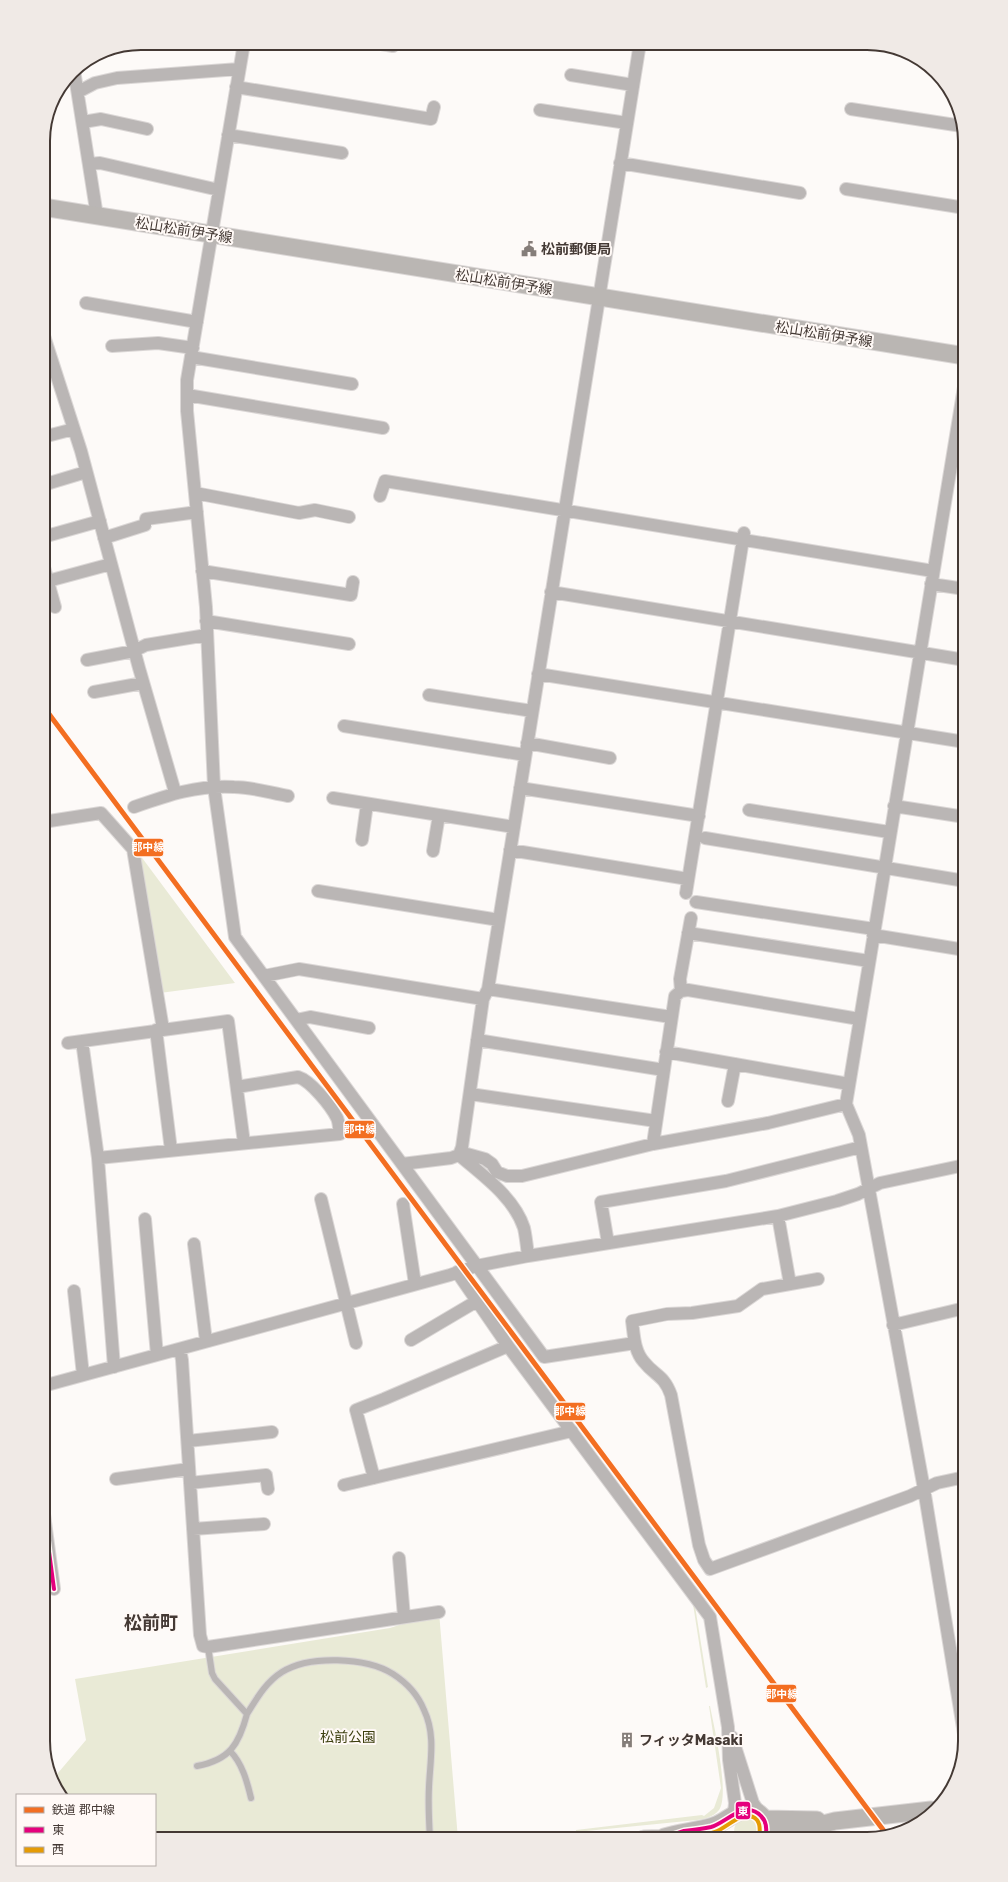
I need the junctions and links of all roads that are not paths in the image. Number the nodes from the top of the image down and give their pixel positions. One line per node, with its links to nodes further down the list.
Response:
1 (243, 50): 3 (street)
2 (639, 50): 6 (street)
3 (239, 69): 7 (street); 8 (street)
4 (571, 75): 6 (street)
5 (76, 79): 8 (street)
6 (633, 85): 13 (street)
7 (236, 87): 9 (street); 16 (street)
8 (78, 92): 12 (street)
9 (434, 107)
10 (851, 109): 14 (street)
11 (540, 110): 13 (street)
12 (83, 122): 15 (street); 19 (street)
13 (627, 123): 18 (street)
14 (956, 125)
15 (147, 129)
16 (228, 135): 17 (street); 21 (street)
17 (342, 153)
18 (620, 163): 22 (street); 27 (street)
19 (89, 164): 21 (street); 25 (street)
20 (846, 189): 23 (street)
21 (219, 190): 26 (street)
22 (800, 193)
23 (958, 207)
24 (50, 208): 25 (main road, 松山松前伊予線)
25 (97, 216): 26 (main road, 松山松前伊予線)
26 (212, 234): 27 (main road, 松山松前伊予線); 29 (street)
27 (598, 297): 33 (main road, 松山松前伊予線); 44 (street)
28 (86, 303): 29 (street)
29 (197, 322): 31 (street)
30 (112, 346): 31 (street)
31 (192, 352): 34 (street); 35 (street)
32 (50, 355): 38 (street)
33 (958, 355)
34 (352, 384)
35 (187, 395): 37 (street); 42 (street)
36 (958, 423): 53 (street)
37 (383, 428)
38 (74, 429): 39 (street); 40 (street)
39 (50, 435)
40 (86, 472): 41 (street); 47 (street)
41 (50, 483)
42 (195, 493): 45 (street); 46 (street)
43 (380, 496): 44 (street)
44 (564, 510): 49 (street); 59 (street)
45 (196, 512): 50 (street); 52 (street)
46 (349, 517)
47 (100, 521): 48 (street); 50 (street)
48 (50, 535)
49 (744, 537): 53 (street); 62 (street)
50 (104, 538): 51 (street)
51 (111, 564): 54 (street); 65 (street)
52 (202, 571): 55 (street); 61 (street)
53 (933, 571): 56 (street)
54 (50, 577)
55 (353, 582)
56 (931, 584): 57 (street); 66 (street)
57 (958, 588)
58 (50, 591): 60 (street)
59 (551, 592): 62 (street); 69 (street)
60 (55, 607)
61 (206, 621): 63 (street); 64 (street)
62 (730, 622): 66 (street); 73 (street)
63 (207, 635): 65 (street); 80 (street)
64 (349, 644)
65 (134, 651): 68 (street); 70 (street)
66 (920, 653): 67 (street); 76 (street)
67 (958, 659)
68 (87, 660)
69 (538, 674): 73 (street); 74 (street)
70 (143, 683): 71 (street); 82 (street)
71 (94, 692)
72 (429, 695): 74 (street)
73 (717, 703): 76 (street); 90 (street)
74 (532, 711): 78 (street)
75 (344, 726): 78 (street)
76 (906, 733): 77 (street); 86 (street)
77 (958, 741)
78 (526, 749): 79 (street); 81 (street)
79 (610, 758)
80 (214, 787): 82 (street); 83 (street); 111 (street)
81 (520, 788): 90 (street); 93 (street)
82 (175, 792): 87 (street)
83 (288, 796)
84 (333, 798): 85 (street)
85 (368, 804): 89 (street); 96 (street)
86 (894, 806): 91 (street); 94 (street)
87 (134, 807)
88 (749, 810): 94 (street)
89 (439, 815): 93 (street); 97 (street)
90 (699, 816): 100 (street)
91 (958, 816)
92 (50, 821): 118 (street)
93 (514, 827): 98 (street)
94 (889, 832): 99 (street)
95 (705, 838): 99 (street)
96 (362, 840)
97 (433, 850)
98 (510, 850): 100 (street); 106 (street)
99 (884, 868): 101 (street); 107 (street)
100 (688, 879): 103 (street)
101 (958, 880)
102 (318, 891): 106 (street)
103 (686, 893)
104 (696, 902): 107 (street)
105 (691, 918): 108 (street)
106 (499, 920): 113 (street)
107 (873, 932): 109 (street); 110 (street)
108 (688, 933): 110 (street); 112 (street)
109 (958, 949)
110 (869, 961): 115 (street)
111 (264, 976): 113 (street); 116 (street)
112 (681, 991): 114 (street); 115 (street)
113 (486, 994): 114 (street); 119 (street)
114 (671, 1017): 122 (street)
115 (859, 1019): 125 (street)
116 (296, 1020): 117 (street); 137 (street)
117 (369, 1028)
118 (159, 1030): 120 (street); 126 (street); 134 (street)
119 (477, 1040): 124 (street); 127 (street)
120 (82, 1041): 121 (street); 136 (street)
121 (68, 1043)
122 (666, 1052): 123 (street); 124 (street)
123 (735, 1064): 125 (street); 128 (street)
124 (664, 1070): 130 (street)
125 (849, 1084): 129 (street)
126 (237, 1087): 131 (street); 131 (street)
127 (470, 1094): 130 (street); 135 (street)
128 (728, 1101)
129 (846, 1104): 132 (street); 133 (street)
130 (656, 1121): 132 (street)
131 (244, 1143): 134 (street)
132 (653, 1144): 135 (street)
133 (861, 1147): 139 (street); 144 (street)
134 (171, 1150): 136 (street)
135 (459, 1153): 137 (street); 146 (street)
136 (98, 1158): 164 (street)
137 (402, 1164): 147 (street)
138 (958, 1166): 139 (street)
139 (868, 1189): 142 (street); 156 (street)
140 (321, 1199): 154 (street)
141 (403, 1204): 150 (street)
142 (778, 1216): 144 (street); 151 (street)
143 (145, 1219): 163 (street)
144 (608, 1243): 146 (street)
145 (194, 1244): 158 (street)
146 (528, 1256): 147 (street)
147 (476, 1266): 148 (street); 160 (street)
148 (457, 1272): 150 (street); 153 (street)
149 (818, 1279): 151 (street)
150 (415, 1284): 154 (street)
151 (790, 1284): 160 (street)
152 (74, 1291): 165 (street)
153 (477, 1302): 157 (street); 161 (street)
154 (346, 1303): 158 (street); 159 (street)
155 (958, 1310): 156 (street)
156 (893, 1325): 177 (street)
157 (411, 1340)
158 (206, 1341): 162 (street)
159 (356, 1343)
160 (635, 1344): 177 (street)
161 (508, 1346): 167 (street); 171 (street)
162 (180, 1349): 163 (street); 169 (street)
163 (157, 1355): 164 (street)
164 (114, 1367): 165 (street)
165 (83, 1375): 166 (street)
166 (50, 1384)
167 (572, 1431): 171 (street); 188 (street)
168 (272, 1432): 169 (street)
169 (188, 1441): 170 (street)
170 (189, 1468): 173 (street); 174 (street)
171 (374, 1478): 175 (street)
172 (958, 1478): 177 (street)
173 (116, 1479)
174 (190, 1483): 176 (street); 179 (street)
175 (344, 1485)
176 (268, 1489)
177 (924, 1489): 186 (street)
178 (264, 1524): 179 (street)
179 (193, 1529): 185 (street)
180 (399, 1558): 184 (street)
181 (50, 1560): 182 (street)
182 (54, 1590)
183 (439, 1612): 184 (street)
184 (404, 1617): 185 (street)
185 (208, 1647): 187 (lane)
186 (958, 1697)
187 (248, 1714): 189 (lane); 196 (lane)
188 (728, 1727): 193 (street); 194 (street)
189 (230, 1751): 190 (lane); 191 (lane)
190 (196, 1766)
191 (251, 1798)
192 (925, 1811): 195 (main road)
193 (732, 1815): 194 (main road); 197 (main road); 198 (main road)
194 (762, 1817): 195 (main road); 199 (main road)
195 (836, 1821): 200 (main road)
196 (430, 1832)
197 (681, 1832)
198 (727, 1832)
199 (766, 1832)
200 (793, 1832)

